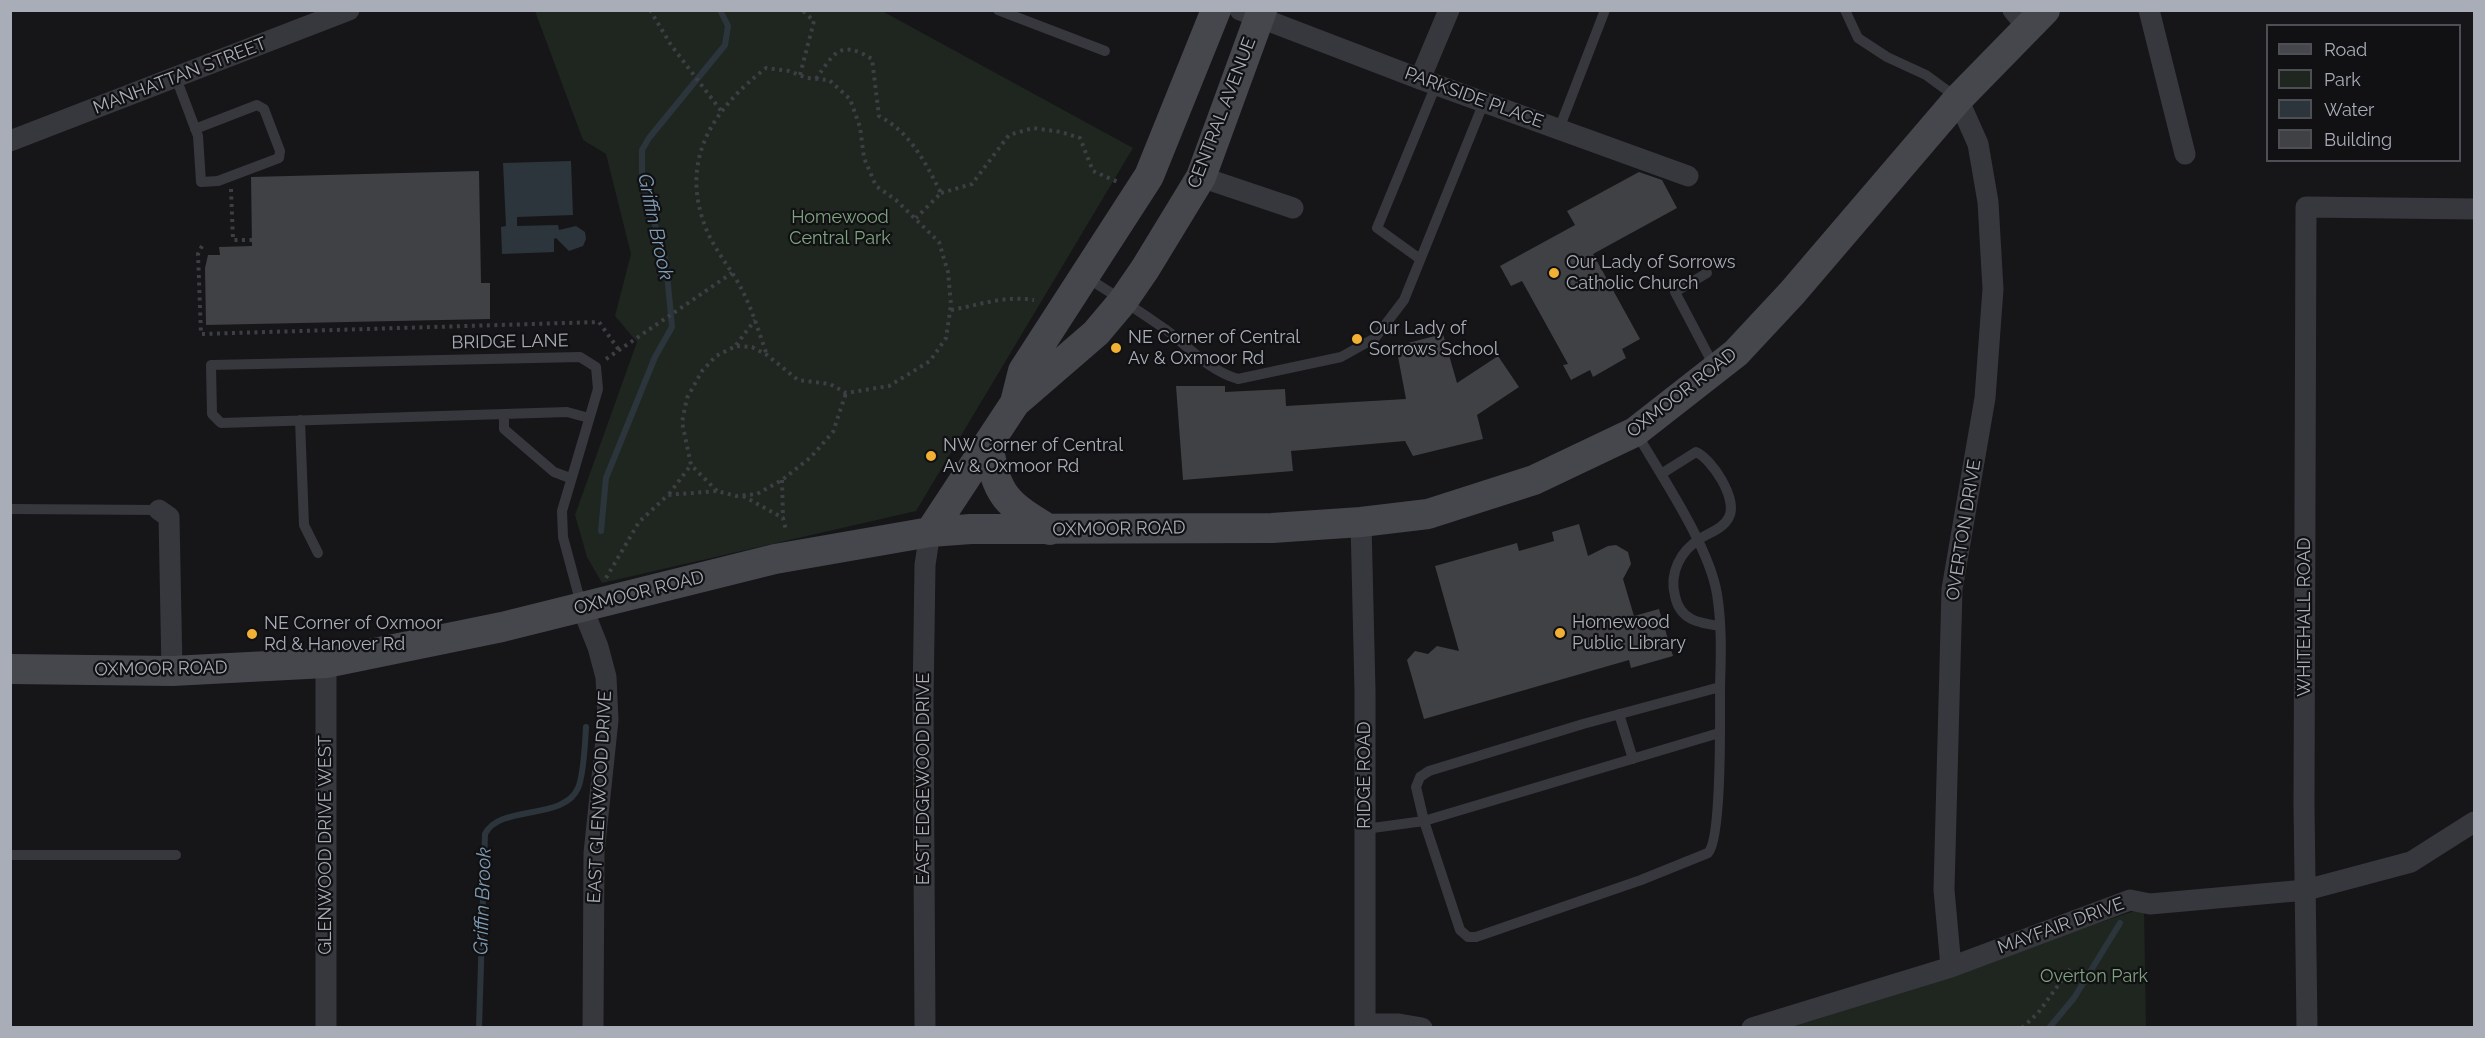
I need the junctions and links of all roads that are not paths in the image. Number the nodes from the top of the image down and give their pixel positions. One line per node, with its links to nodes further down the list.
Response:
1 (349, 10): 11 (street, MANHATTAN STREET)
2 (998, 10): 10 (lane)
3 (1215, 10): 25 (main road, CENTRAL AVENUE)
4 (1449, 10): 12 (street)
5 (1605, 10): 16 (lane)
6 (1845, 10): 13 (lane)
7 (2149, 10): 18 (street)
8 (1254, 13): 12 (street, PARKSIDE PLACE); 20 (main road, CENTRAL AVENUE)
9 (2029, 17): 13 (main road, OXMOOR ROAD)
10 (1106, 51)
11 (176, 78): 15 (lane); 17 (street, MANHATTAN STREET)
12 (1428, 82): 14 (street, PARKSIDE PLACE); 23 (lane)
13 (1958, 99): 27 (main road, OXMOOR ROAD); 58 (street, OVERTON DRIVE)
14 (1484, 102): 16 (street, PARKSIDE PLACE); 23 (lane)
15 (195, 129): 15 (lane)
16 (1559, 129): 19 (street, PARKSIDE PLACE)
17 (10, 141)
18 (2185, 154)
19 (1688, 176)
20 (1201, 177): 21 (street); 26 (main road, CENTRAL AVENUE)
21 (1293, 208)
22 (2475, 209): 57 (street, WHITEHALL ROAD)
23 (1420, 259): 26 (lane)
24 (1707, 273): 27 (lane)
25 (1086, 277): 26 (lane); 28 (main road, CENTRAL AVENUE)
26 (1124, 301): 28 (main road, CENTRAL AVENUE)
27 (1716, 369): 32 (main road, OXMOOR ROAD)
28 (1015, 403): 33 (main road, CENTRAL AVENUE)
29 (504, 414): 30 (lane); 31 (lane); 35 (lane)
30 (588, 418): 31 (lane, BRIDGE LANE); 35 (lane)
31 (300, 420): 42 (lane)
32 (1635, 432): 34 (lane); 38 (main road, OXMOOR ROAD)
33 (988, 444): 39 (main road); 40 (main road, CENTRAL AVENUE)
34 (1661, 474): 41 (lane); 41 (lane)
35 (570, 478): 43 (lane)
36 (10, 509): 37 (lane)
37 (159, 510): 47 (street)
38 (1361, 522): 39 (main road, OXMOOR ROAD); 54 (street, RIDGE ROAD)
39 (1050, 530): 40 (main road, OXMOOR ROAD)
40 (930, 532): 43 (main road, OXMOOR ROAD); 62 (street, EAST EDGEWOOD DRIVE)
41 (1698, 540): 44 (lane); 44 (lane)
42 (318, 553)
43 (582, 607): 45 (main road, OXMOOR ROAD); 61 (street, EAST GLENWOOD DRIVE)
44 (1720, 626): 48 (lane)
45 (326, 663): 47 (main road, OXMOOR ROAD); 60 (street, GLENWOOD DRIVE WEST)
46 (10, 669): 47 (main road, OXMOOR ROAD)
47 (172, 671)
48 (1720, 687): 49 (lane); 50 (lane)
49 (1619, 714): 51 (lane); 52 (lane)
50 (1719, 733): 51 (lane); 52 (lane)
51 (1633, 759): 52 (lane)
52 (1424, 821): 54 (lane)
53 (2475, 822): 57 (street, MAYFAIR DRIVE)
54 (1365, 829): 59 (street, RIDGE ROAD)
55 (10, 855): 56 (lane)
56 (176, 855)
57 (2307, 890): 58 (street, MAYFAIR DRIVE); 65 (street, WHITEHALL ROAD)
58 (1951, 967): 64 (street, MAYFAIR DRIVE)
59 (1365, 1026): 63 (street)
60 (326, 1028)
61 (593, 1028)
62 (926, 1028)
63 (1422, 1028)
64 (1752, 1028)
65 (2307, 1028)

